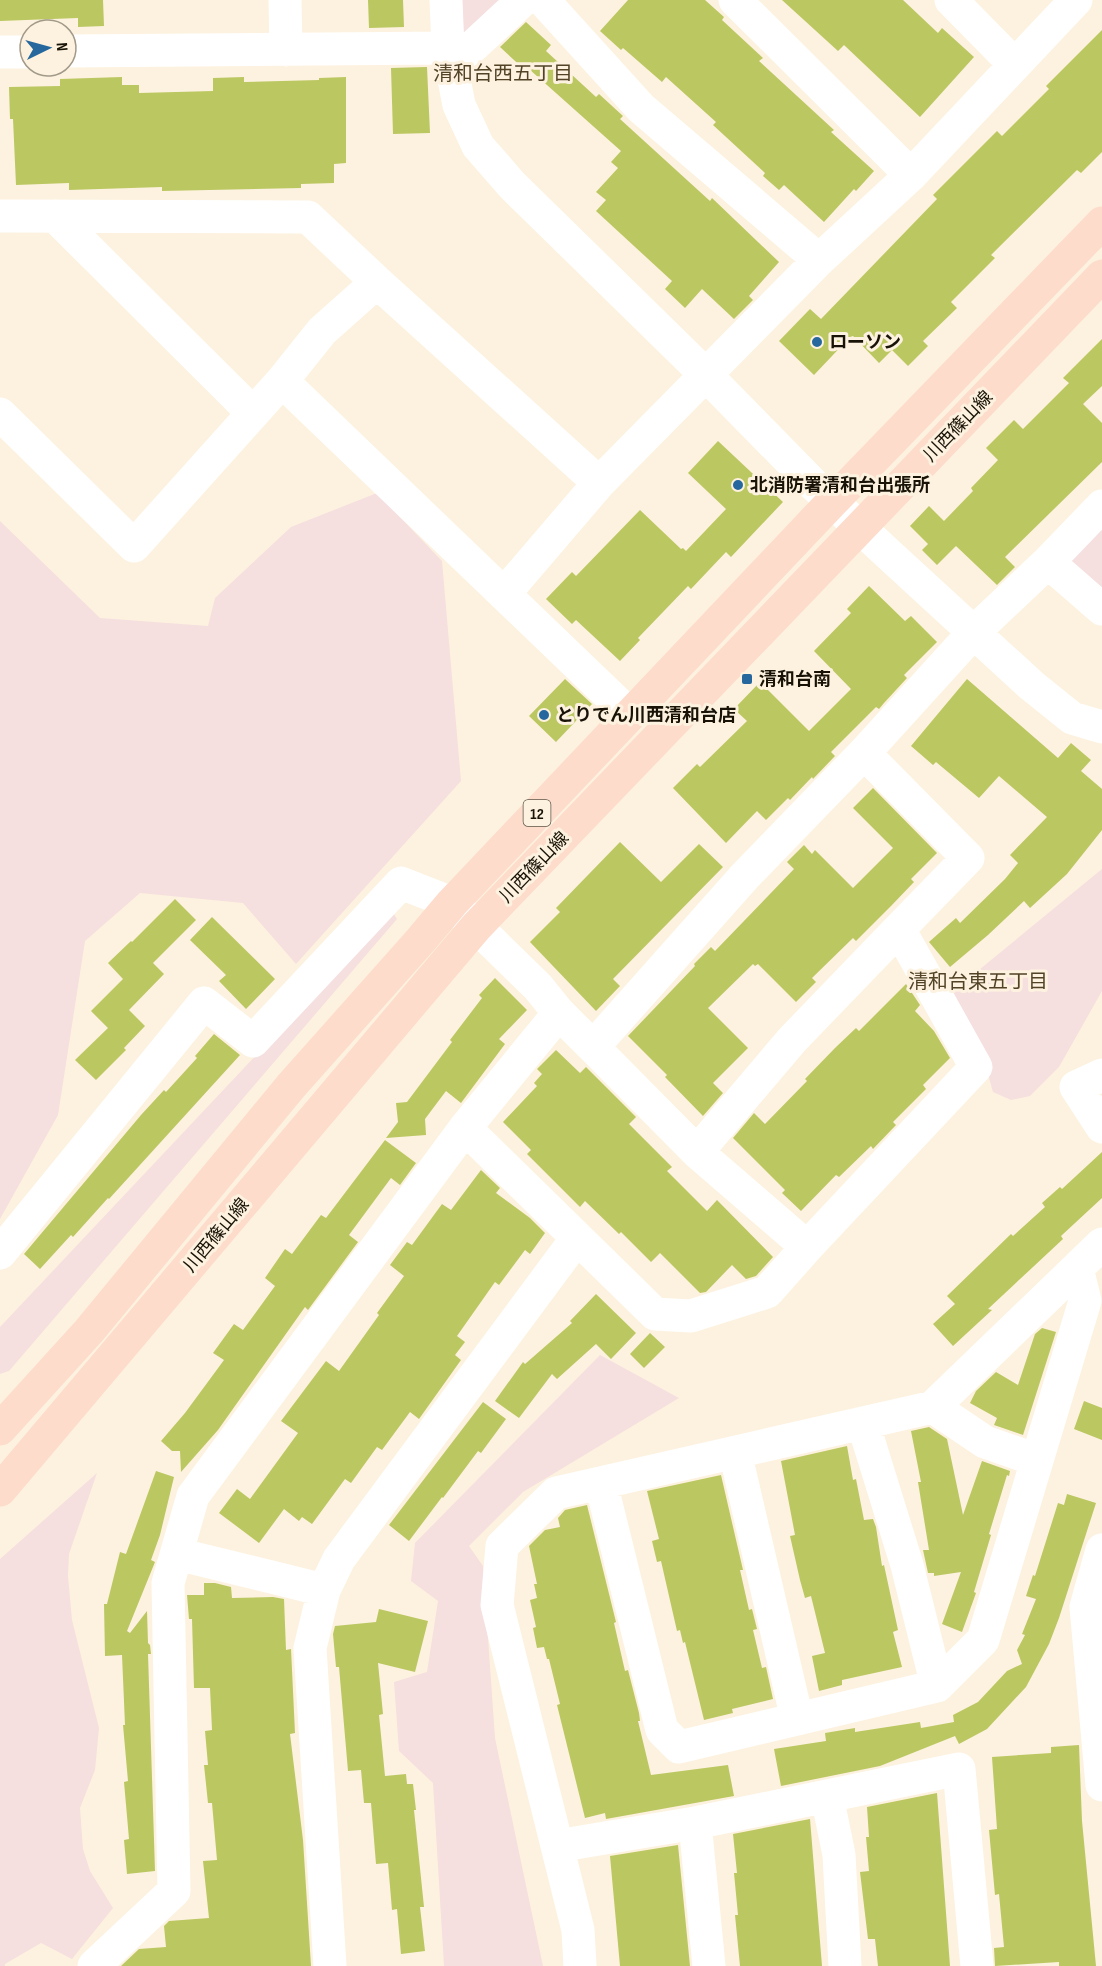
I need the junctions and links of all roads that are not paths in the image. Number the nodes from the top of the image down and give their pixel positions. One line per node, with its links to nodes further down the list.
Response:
1 (285, 0): 9 (street)
2 (446, 0): 8 (street)
3 (523, 0): 8 (street)
4 (543, 0): 18 (street)
5 (735, 0): 14 (street)
6 (951, 0): 13 (street)
7 (1076, 0): 13 (street)
8 (448, 48): 9 (street); 21 (street)
9 (286, 50): 10 (street)
10 (78, 51)
11 (0, 52): 12 (street)
12 (18, 52)
13 (1014, 64): 14 (street)
14 (910, 176): 18 (street)
15 (0, 216): 16 (street)
16 (56, 216): 20 (street); 23 (street)
17 (1102, 223): 26 (main road, 川西篠山線 / 12)
18 (819, 260): 21 (street)
19 (1102, 276): 28 (main road, 川西篠山線 / 12)
20 (377, 282): 22 (street); 25 (street)
21 (706, 375): 25 (street); 26 (street)
22 (282, 381): 23 (street); 30 (street)
23 (253, 413): 24 (street)
24 (0, 414)
25 (599, 483): 30 (street)
26 (832, 502): 28 (street); 33 (main road, 川西篠山線 / 12)
27 (1102, 506): 29 (street)
28 (860, 528): 32 (street); 37 (main road, 川西篠山線 / 12)
29 (1048, 562): 31 (street); 32 (street)
30 (504, 594): 33 (street)
31 (1102, 609)
32 (974, 632): 34 (street); 35 (street)
33 (630, 715): 36 (main road, 川西篠山線 / 12)
34 (1102, 727)
35 (864, 753): 38 (street); 40 (street)
36 (452, 903): 37 (street); 48 (street); 52 (main road, 川西篠山線 / 12)
37 (476, 927): 39 (street); 56 (main road, 川西篠山線 / 12)
38 (899, 929): 44 (street); 47 (street)
39 (559, 1013): 40 (street); 43 (street)
40 (593, 1047): 44 (street)
41 (1102, 1075): 42 (street)
42 (1102, 1127)
43 (465, 1128): 45 (street); 58 (street)
44 (697, 1152): 47 (street)
45 (577, 1238): 47 (street); 59 (street)
46 (1102, 1244): 49 (street)
47 (807, 1247)
48 (0, 1253)
49 (1077, 1268): 50 (street); 54 (street)
50 (933, 1407): 51 (street); 54 (street)
51 (863, 1423): 53 (street); 60 (street)
52 (0, 1429)
53 (735, 1452): 55 (street); 61 (street)
54 (1037, 1460): 60 (street)
55 (601, 1483): 61 (street); 65 (street)
56 (6, 1484)
57 (1102, 1550): 62 (street)
58 (177, 1554): 59 (street); 66 (street)
59 (324, 1590): 67 (street)
60 (937, 1686): 61 (street)
61 (797, 1719)
62 (1102, 1785)
63 (827, 1796): 64 (street); 70 (street); 71 (street)
64 (695, 1823): 65 (street); 69 (street)
65 (557, 1846): 68 (street)
66 (94, 1966)
67 (330, 1966)
68 (580, 1966)
69 (709, 1966)
70 (845, 1966)
71 (977, 1966)

